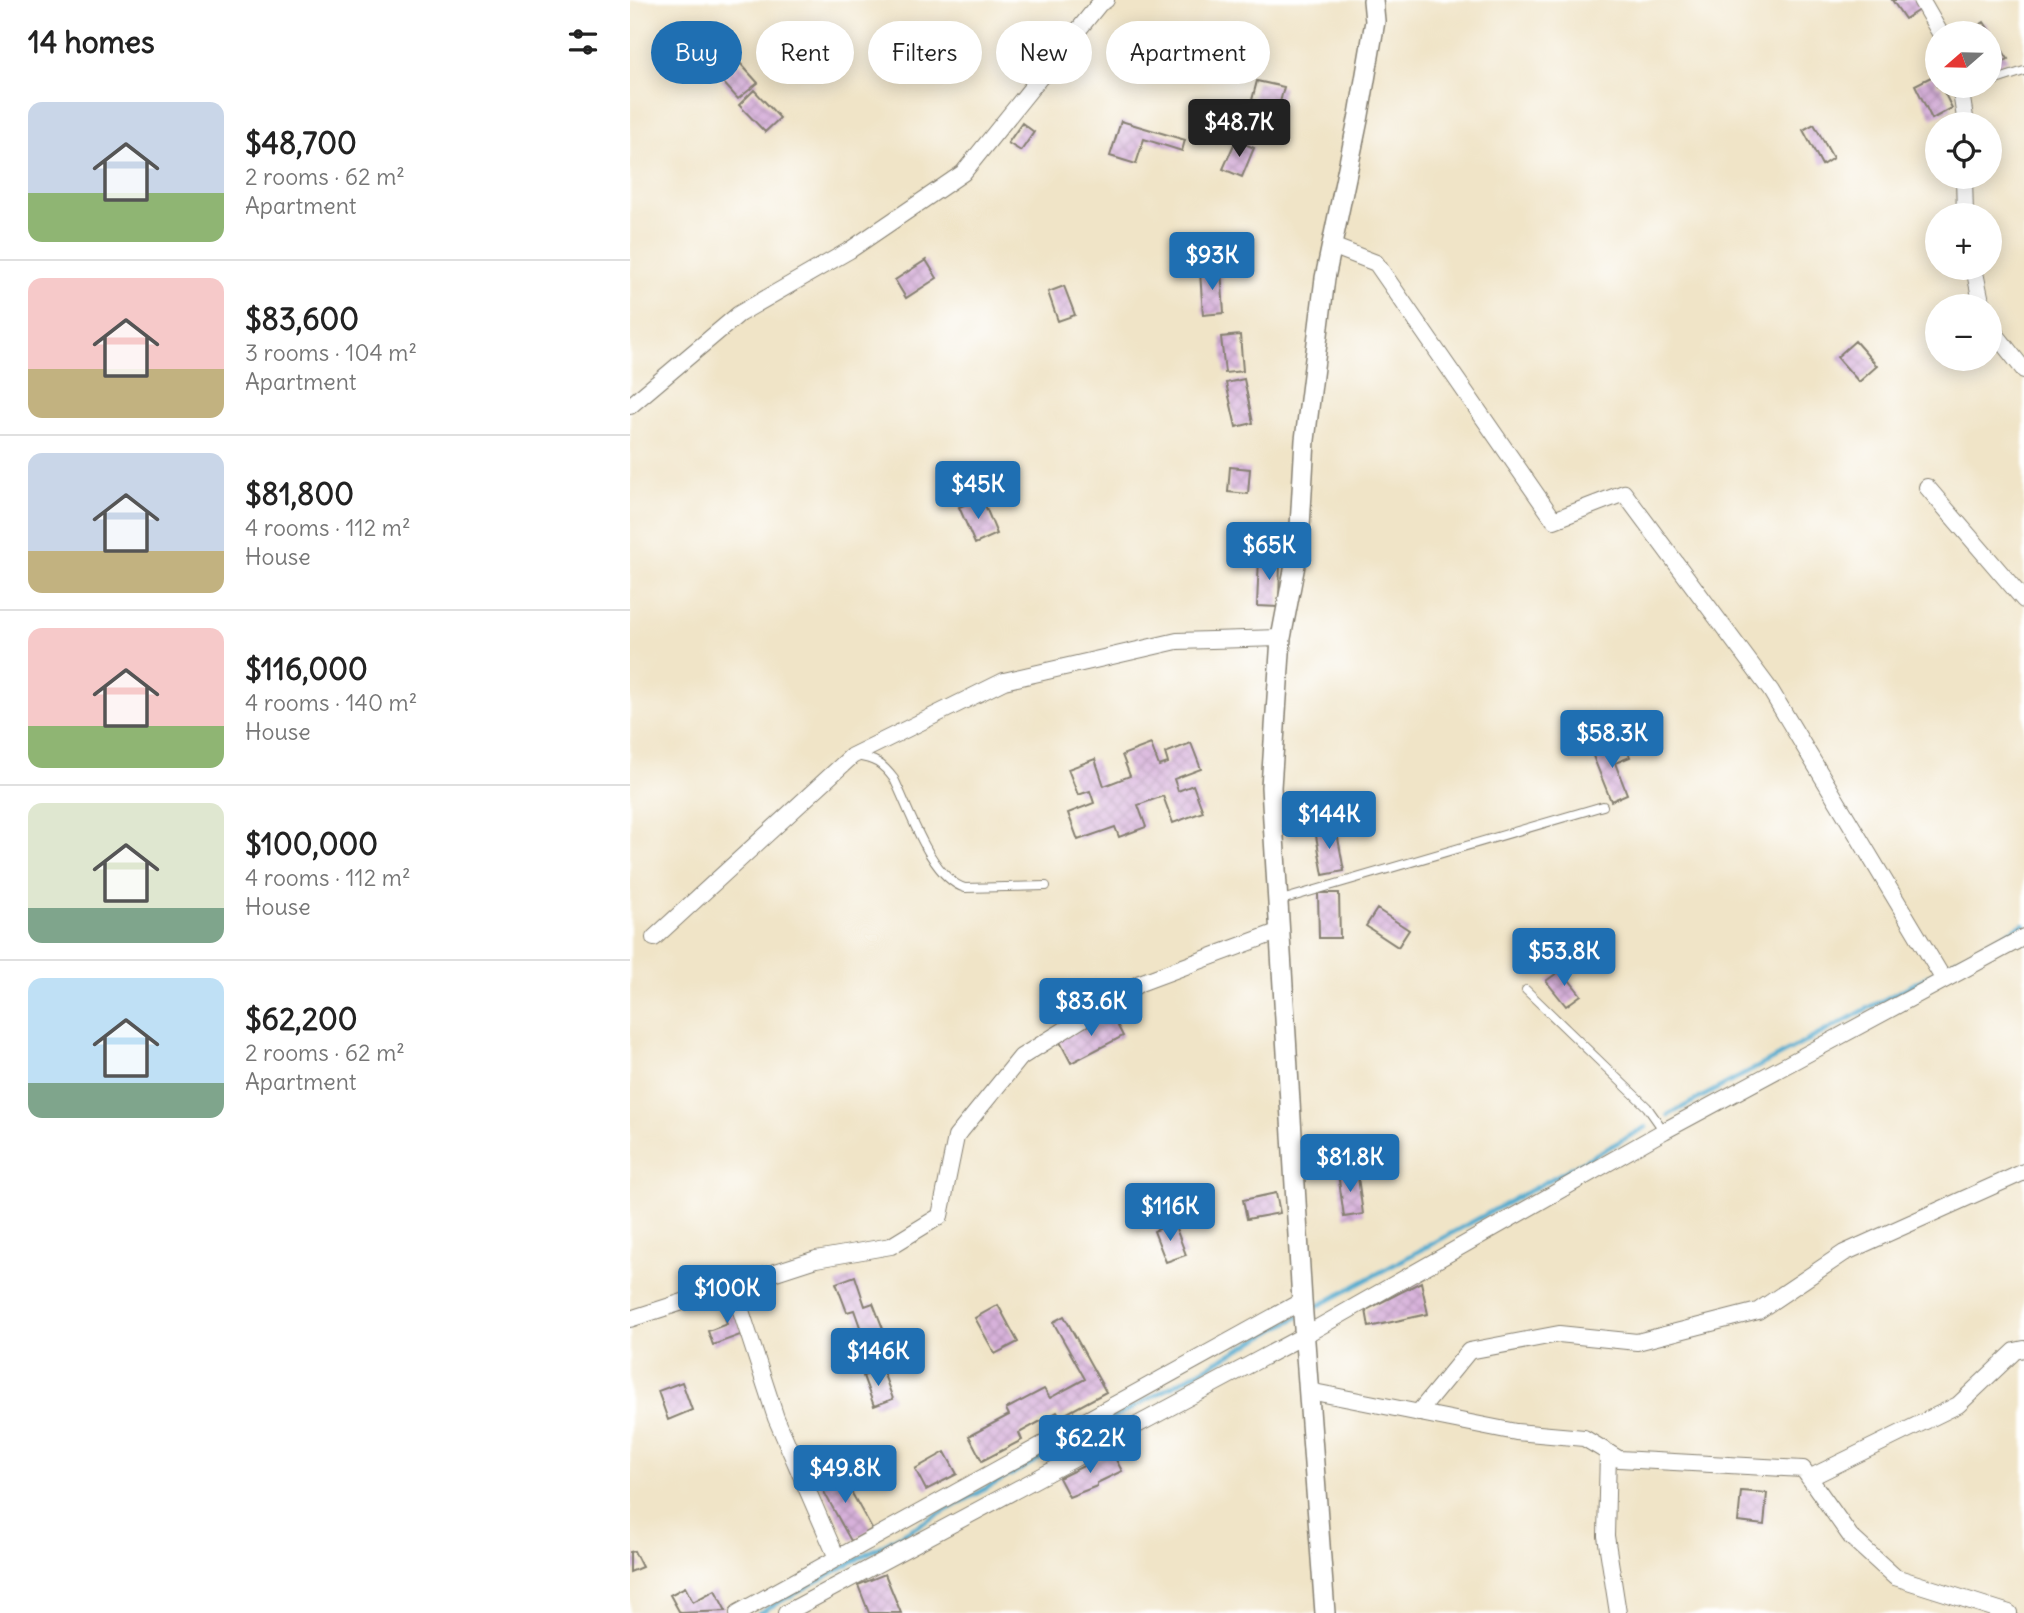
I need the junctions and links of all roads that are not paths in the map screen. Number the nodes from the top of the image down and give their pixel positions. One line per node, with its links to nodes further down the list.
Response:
1 (1373, 0): 7 (street)
2 (1921, 0): 4 (street)
3 (1101, 1): 10 (street)
4 (1933, 21)
5 (2024, 72): 6 (lane)
6 (2002, 78)
7 (1332, 246): 13 (street); 21 (street)
8 (2002, 342): 9 (street)
9 (2024, 370)
10 (630, 406)
11 (1927, 487): 12 (street)
12 (2024, 600)
13 (1281, 638): 14 (street); 17 (street)
14 (852, 756): 16 (lane); 20 (street)
15 (1603, 807): 17 (lane)
16 (1046, 886)
17 (1278, 901): 18 (street)
18 (1280, 931): 25 (street); 26 (street)
19 (2024, 937): 21 (street)
20 (654, 938)
21 (1941, 973): 23 (street)
22 (1526, 990): 23 (lane)
23 (1664, 1131): 28 (street)
24 (2024, 1172): 31 (street)
25 (733, 1286): 27 (street); 34 (street)
26 (1302, 1301): 28 (street); 34 (street)
27 (630, 1319)
28 (1305, 1330): 30 (street); 36 (street)
29 (2024, 1349): 33 (street)
30 (1309, 1391): 31 (street); 37 (street)
31 (1418, 1413): 32 (street)
32 (1608, 1452): 33 (street); 38 (street)
33 (1809, 1478): 39 (street)
34 (837, 1558): 35 (street)
35 (738, 1613)
36 (786, 1613)
37 (1325, 1613)
38 (1618, 1613)
39 (2009, 1613)

